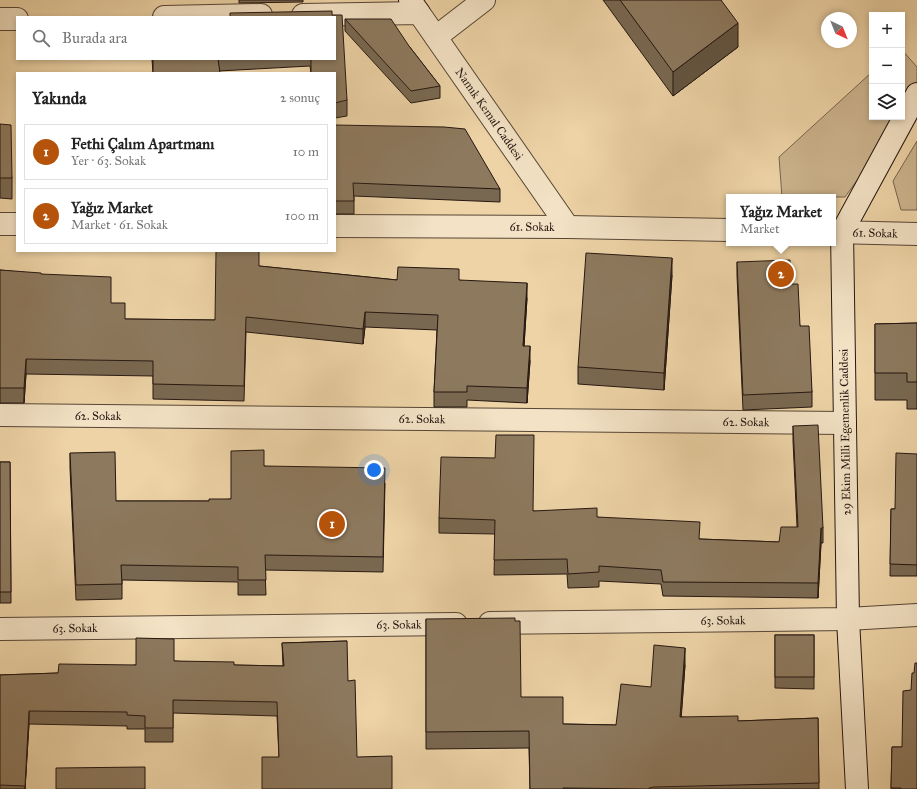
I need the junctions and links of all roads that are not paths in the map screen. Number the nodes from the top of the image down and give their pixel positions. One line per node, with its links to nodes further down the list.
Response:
1 (484, 0): 6 (street)
2 (415, 6): 3 (street); 6 (street, Namık Kemal Caddesi)
3 (222, 16)
4 (16, 19): 5 (street)
5 (0, 20)
6 (436, 37): 11 (street, Namık Kemal Caddesi)
7 (917, 94): 13 (street, 29 Ekim Milli Egemenlik Caddesi)
8 (0, 224): 9 (street)
9 (16, 224)
10 (336, 226): 11 (street, 61. Sokak)
11 (568, 227): 12 (street, 61. Sokak)
12 (726, 230)
13 (837, 232): 14 (street, 61. Sokak); 16 (street, 29 Ekim Milli Egemenlik Caddesi)
14 (917, 234)
15 (0, 415): 16 (street, 62. Sokak)
16 (845, 423): 18 (street, 29 Ekim Milli Egemenlik Caddesi)
17 (917, 615): 18 (street, 63. Sokak)
18 (848, 619): 19 (street, 63. Sokak); 20 (street, 29 Ekim Milli Egemenlik Caddesi)
19 (0, 629)
20 (857, 789)

